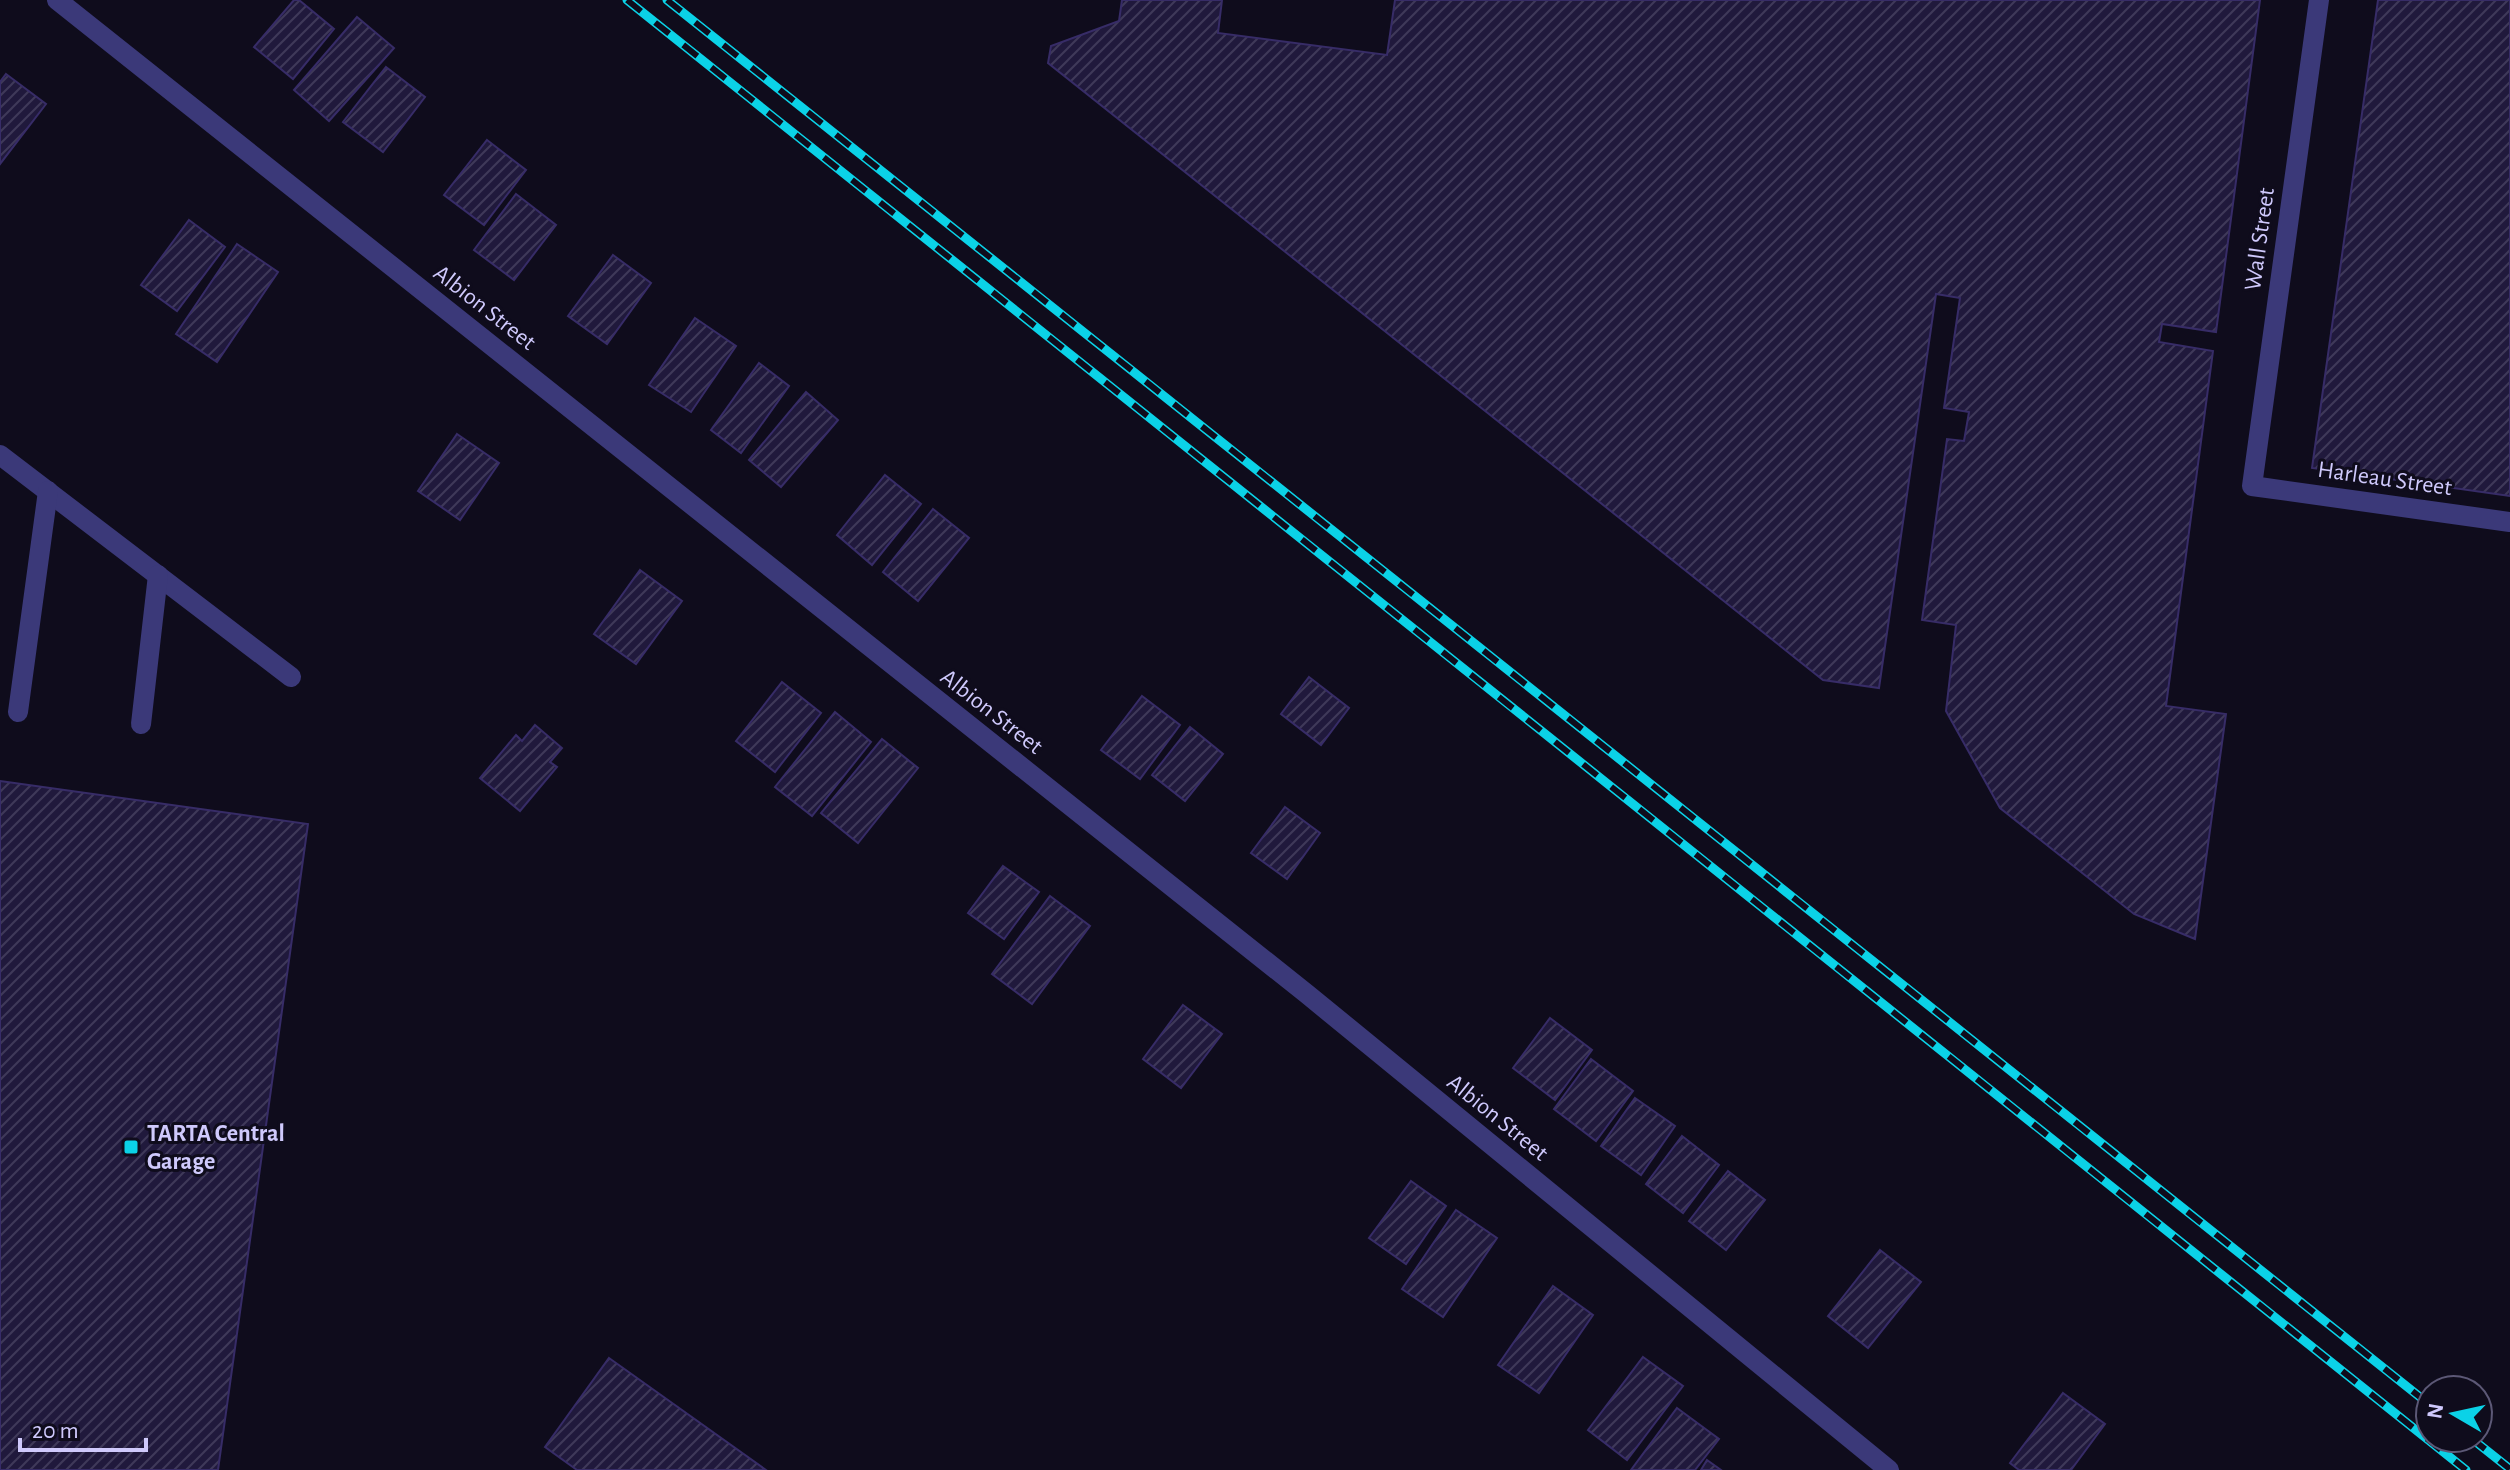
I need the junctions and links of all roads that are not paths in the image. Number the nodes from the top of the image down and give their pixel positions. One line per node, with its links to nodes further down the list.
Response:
1 (57, 0): 11 (street, Albion Street)
2 (2319, 0): 4 (street, Wall Street)
3 (0, 455): 5 (street)
4 (2252, 486): 6 (street, Harleau Street)
5 (48, 491): 7 (street); 9 (street)
6 (2510, 522)
7 (158, 575): 8 (street); 10 (street)
8 (291, 677)
9 (18, 712)
10 (141, 724)
11 (1889, 1470)

